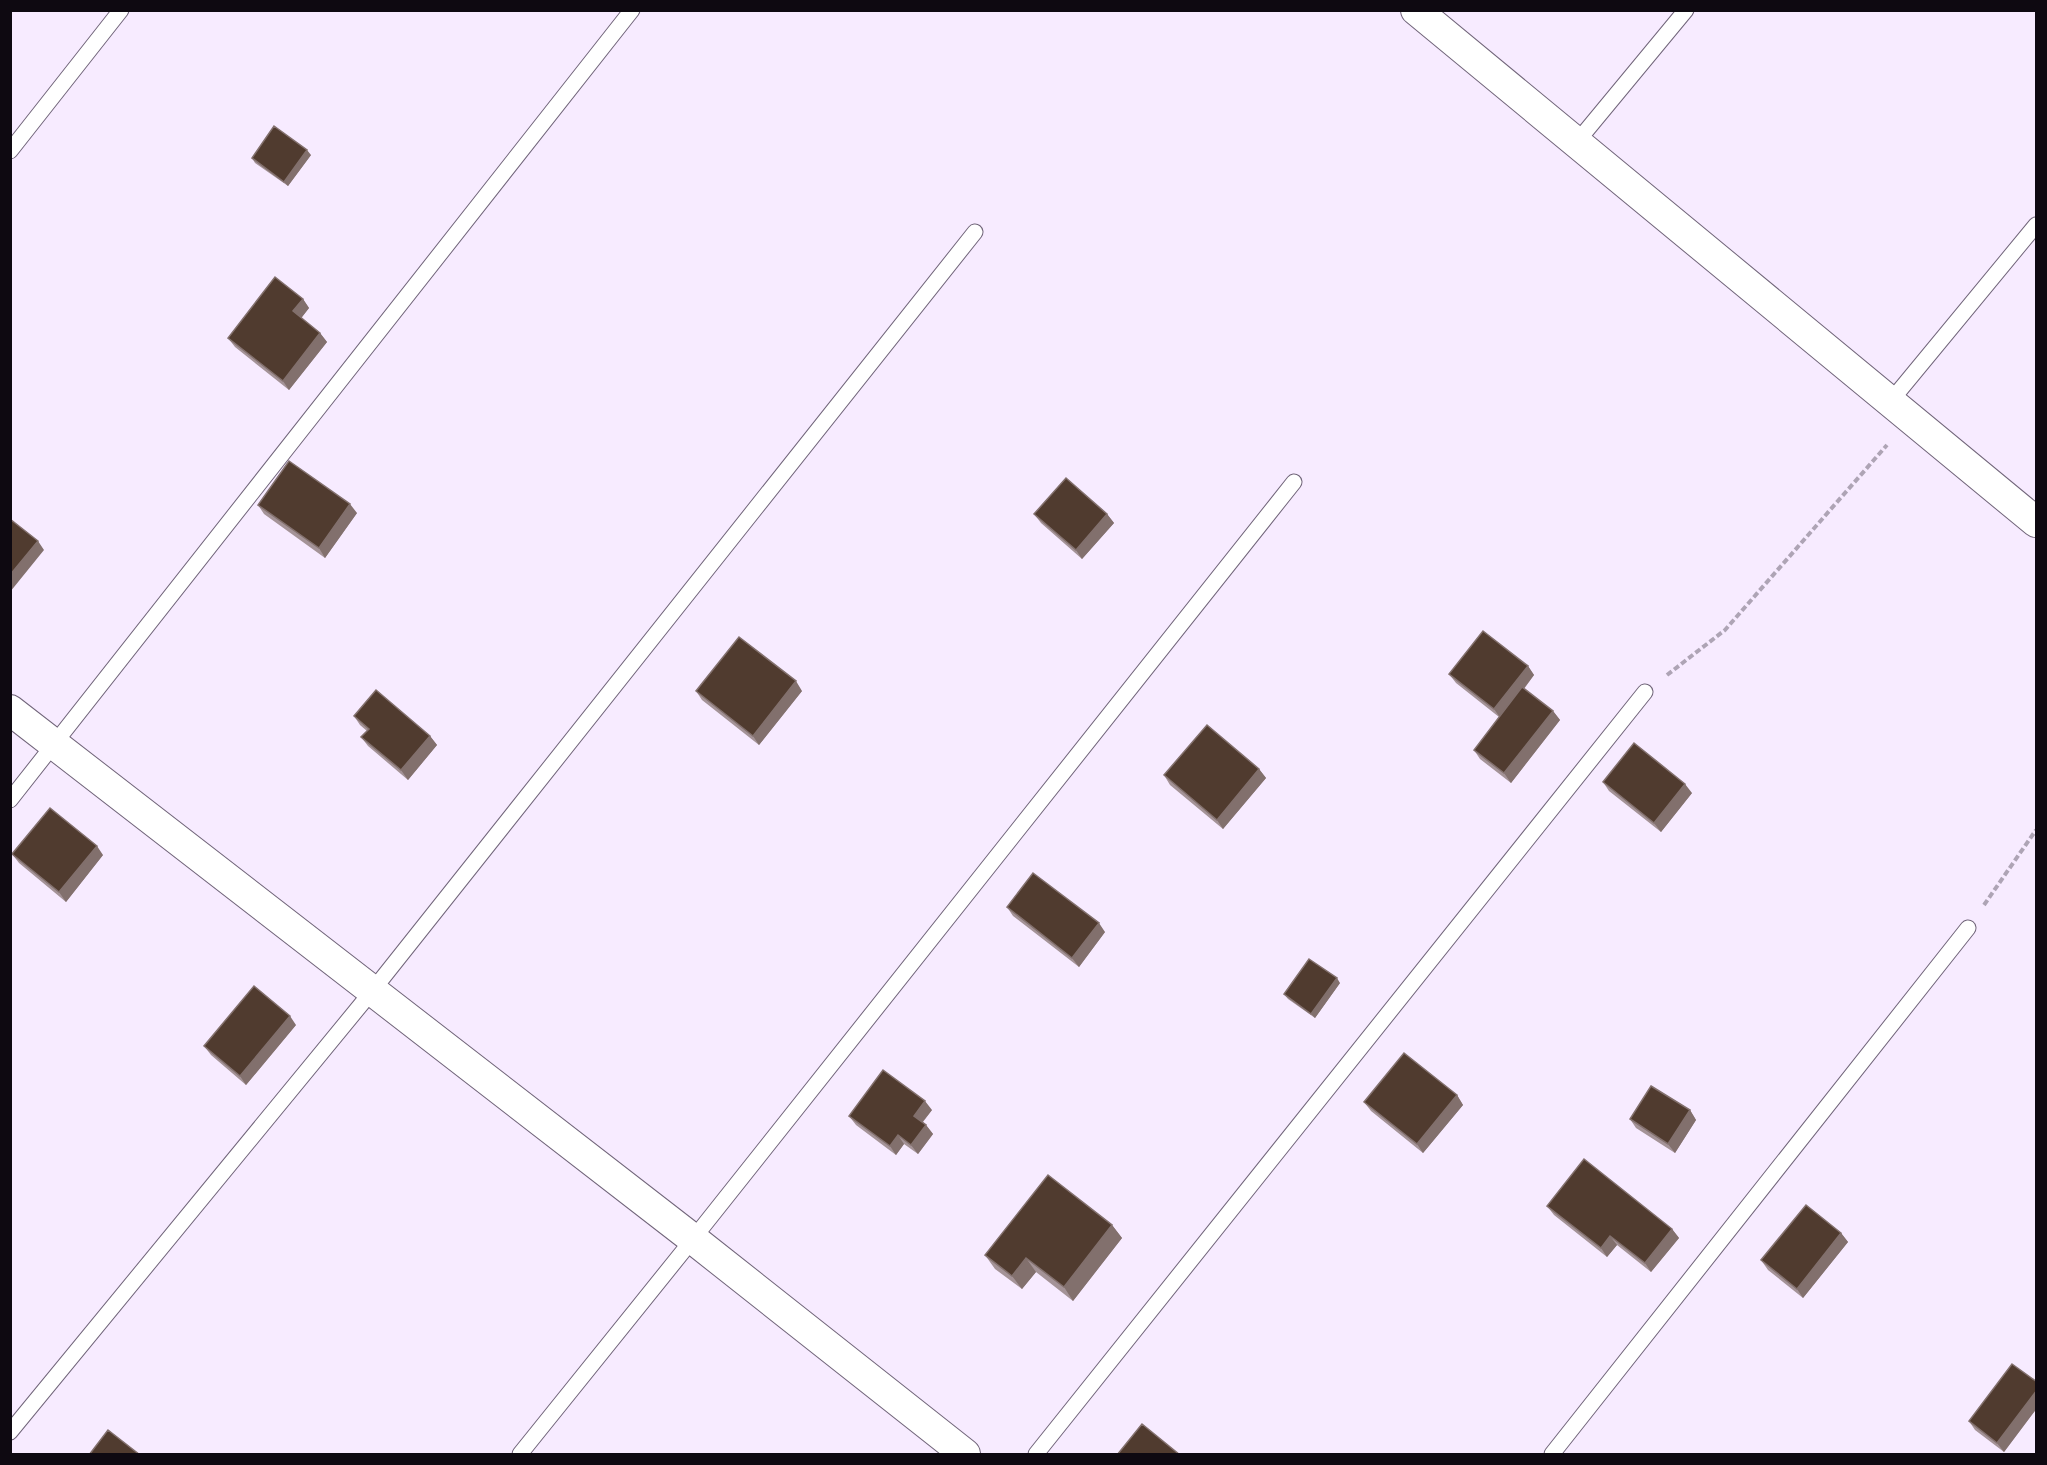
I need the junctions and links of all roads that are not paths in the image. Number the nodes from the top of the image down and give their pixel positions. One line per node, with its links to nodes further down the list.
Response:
1 (121, 10): 6 (lane)
2 (632, 10): 14 (lane)
3 (1416, 10): 5 (street)
4 (1686, 10): 5 (lane)
5 (1576, 143): 9 (street)
6 (10, 151)
7 (2037, 225): 9 (lane)
8 (975, 232): 17 (lane)
9 (1898, 409): 11 (street)
10 (1294, 482): 18 (lane)
11 (2037, 522)
12 (1645, 692): 22 (lane)
13 (10, 710): 14 (street)
14 (55, 745): 15 (lane); 17 (street)
15 (10, 800)
16 (1968, 928): 23 (lane)
17 (373, 990): 18 (street); 19 (lane)
18 (693, 1239): 20 (lane); 21 (street)
19 (10, 1432)
20 (520, 1455)
21 (965, 1455)
22 (1036, 1455)
23 (1552, 1455)

